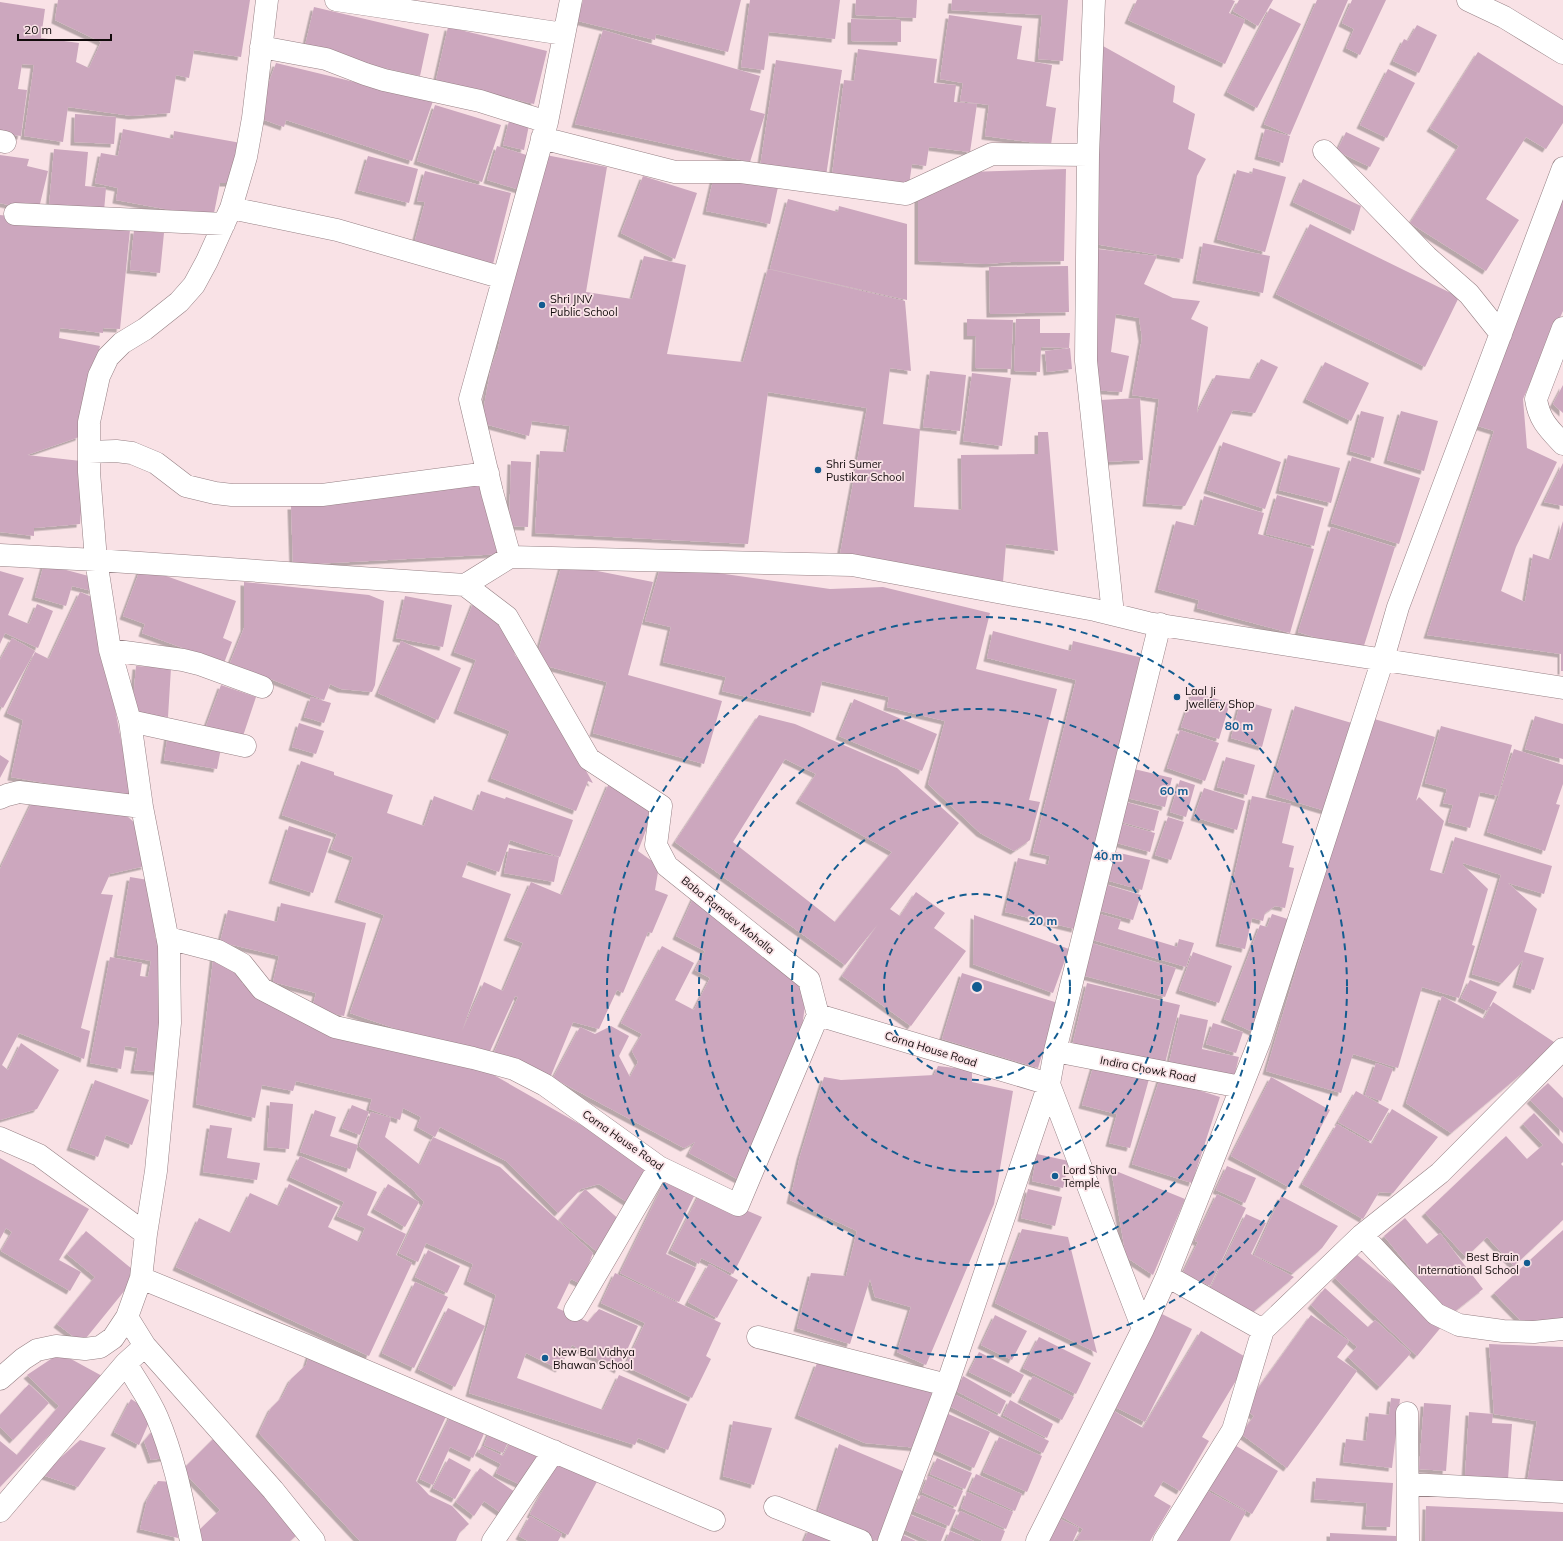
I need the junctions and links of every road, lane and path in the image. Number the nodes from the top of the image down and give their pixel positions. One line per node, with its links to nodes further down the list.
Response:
1 (267, 0): 7 (street)
2 (336, 0): 6 (street)
3 (571, 0): 6 (street)
4 (1094, 0): 11 (street)
5 (1468, 0): 8 (street)
6 (564, 34): 9 (street)
7 (261, 47): 9 (street); 14 (street)
8 (1563, 53)
9 (545, 130): 11 (street); 15 (street)
10 (1324, 151): 17 (street)
11 (1088, 155): 25 (street)
12 (1563, 168): 17 (street)
13 (15, 214): 14 (street)
14 (228, 216): 15 (street); 19 (street)
15 (503, 278): 20 (street)
16 (1563, 328): 18 (street)
17 (1501, 334): 28 (street)
18 (1563, 444)
19 (89, 452): 20 (street); 23 (street)
20 (488, 473): 22 (street)
21 (0, 555): 23 (street)
22 (510, 557): 24 (street); 25 (street)
23 (96, 560): 24 (street); 27 (street)
24 (464, 586): 36 (street, Baba Ramdev Mohalla)
25 (1113, 614): 26 (street)
26 (1160, 624): 28 (street); 38 (street)
27 (110, 650): 29 (street); 31 (street)
28 (1383, 659): 30 (street); 40 (street)
29 (262, 687)
30 (1563, 688)
31 (130, 721): 32 (street); 34 (street)
32 (246, 746)
33 (0, 798): 34 (street)
34 (142, 808): 35 (street)
35 (168, 938): 42 (street, Corna House Road); 43 (street)
36 (818, 1015): 39 (street, Corna House Road); 42 (street, Corna House Road)
37 (1563, 1049): 44 (street)
38 (1055, 1051): 39 (street); 40 (street, Indira Chowk Road)
39 (1049, 1084): 49 (street); 56 (street)
40 (1241, 1087): 45 (street)
41 (0, 1138): 43 (street)
42 (658, 1167): 47 (street)
43 (146, 1234): 46 (street)
44 (1362, 1235): 50 (street); 51 (street)
45 (1167, 1276): 49 (street); 50 (street)
46 (141, 1278): 48 (street); 58 (street)
47 (575, 1310)
48 (128, 1317): 53 (street); 55 (street)
49 (1143, 1329): 69 (street)
50 (1263, 1330): 70 (street)
51 (1563, 1330)
52 (758, 1337): 56 (street)
53 (145, 1346): 54 (street); 65 (street)
54 (126, 1363): 62 (street); 64 (street)
55 (0, 1379)
56 (947, 1386): 68 (street)
57 (1407, 1413): 59 (street)
58 (554, 1452): 63 (street); 66 (street)
59 (1409, 1484): 60 (street); 71 (street)
60 (1563, 1492)
61 (775, 1506): 67 (street)
62 (0, 1511)
63 (714, 1520)
64 (191, 1541)
65 (314, 1541)
66 (492, 1541)
67 (861, 1541)
68 (889, 1541)
69 (1037, 1541)
70 (1164, 1541)
71 (1408, 1541)

